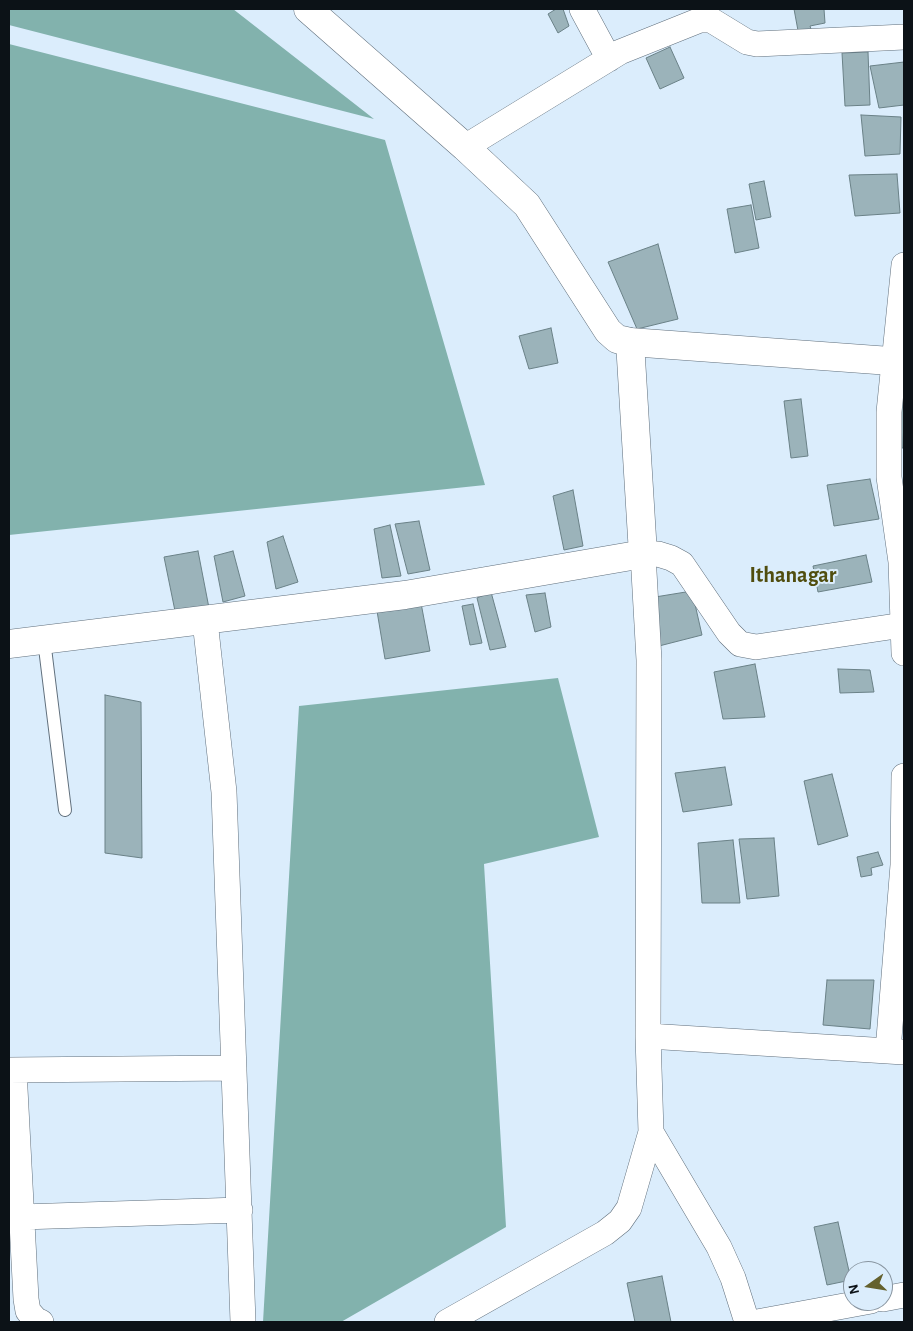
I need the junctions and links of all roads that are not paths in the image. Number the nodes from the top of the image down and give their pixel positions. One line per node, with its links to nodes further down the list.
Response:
1 (308, 9): 5 (street)
2 (582, 9): 4 (street)
3 (904, 37): 4 (street)
4 (609, 59): 5 (street)
5 (465, 147): 7 (street)
6 (904, 265): 8 (street)
7 (630, 342): 8 (street); 9 (street)
8 (899, 361): 11 (street)
9 (643, 554): 10 (street); 11 (street); 18 (street)
10 (205, 621): 12 (street); 20 (street)
11 (903, 625): 14 (street)
12 (44, 640): 13 (street); 16 (lane)
13 (9, 644)
14 (904, 653)
15 (904, 776): 17 (street)
16 (65, 810)
17 (904, 820): 19 (street)
18 (648, 1036): 19 (street); 22 (street)
19 (896, 1051)
20 (234, 1068): 21 (street); 23 (street)
21 (12, 1070): 24 (street)
22 (651, 1132): 28 (street); 29 (street)
23 (240, 1210): 24 (street); 27 (street)
24 (22, 1217): 26 (street)
25 (843, 1306): 30 (street)
26 (41, 1322)
27 (243, 1322)
28 (447, 1322)
29 (747, 1322)
30 (757, 1322)

